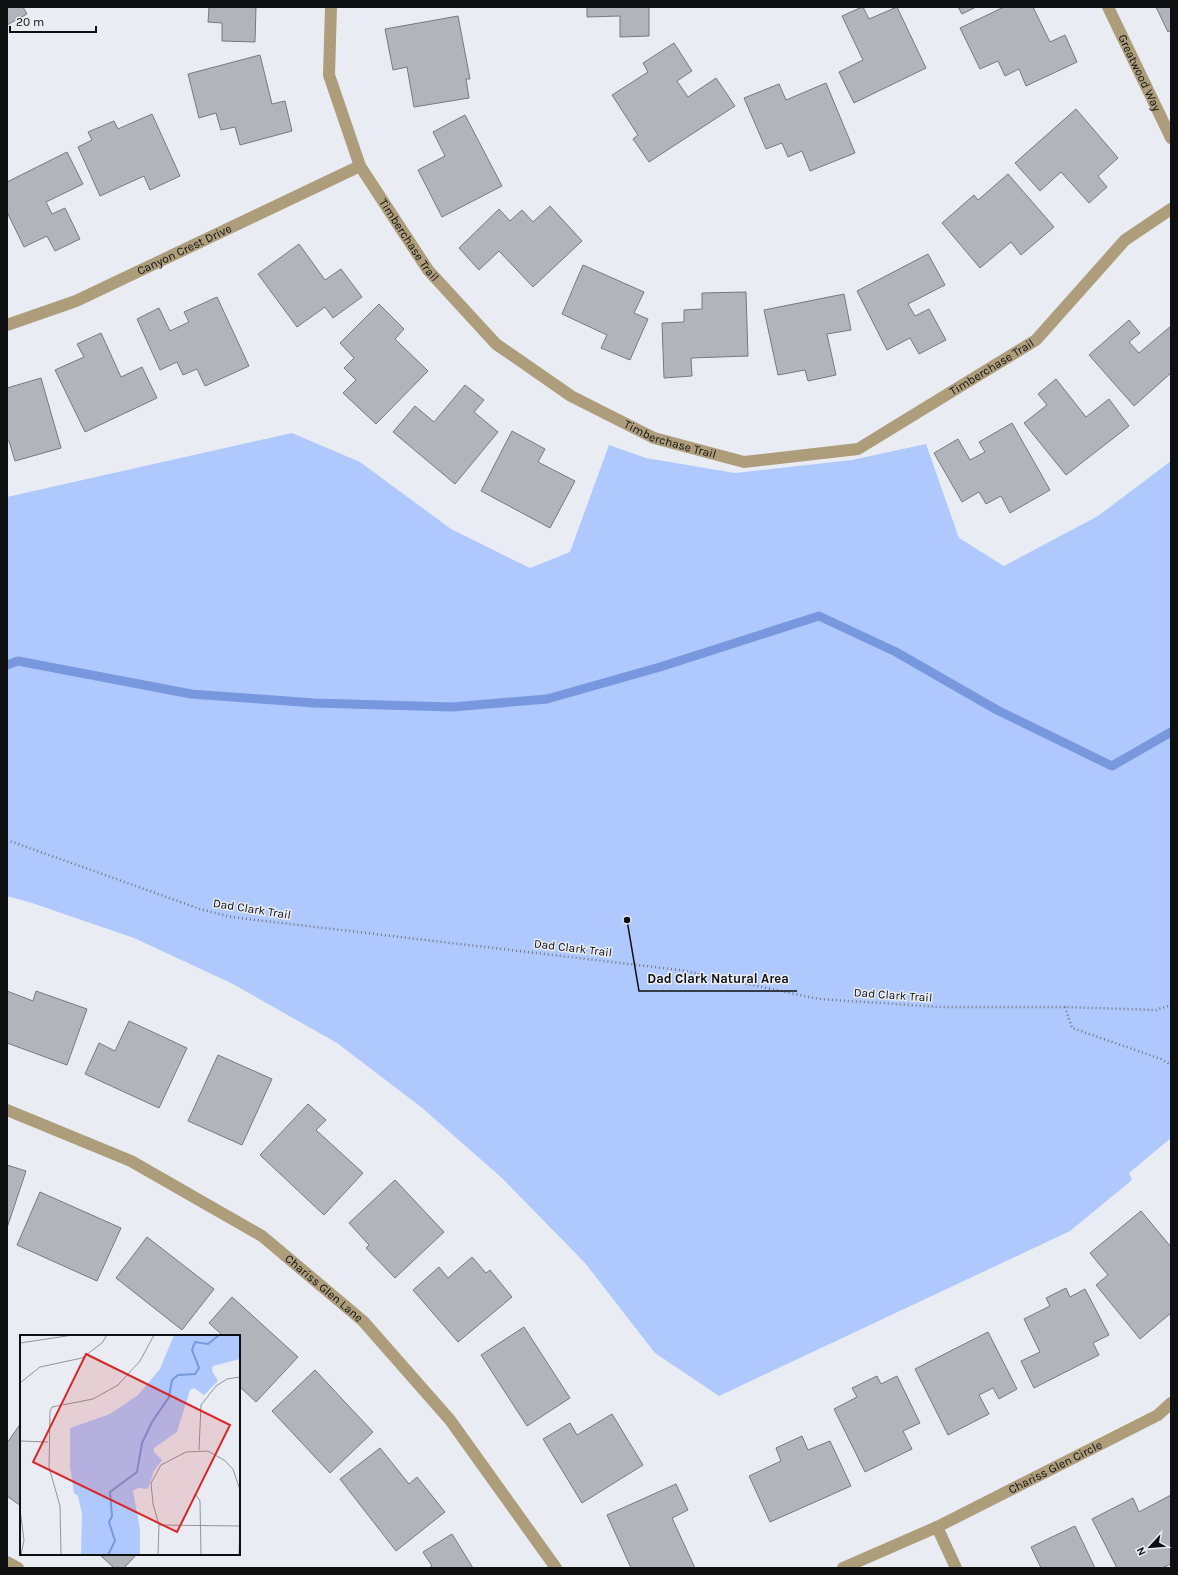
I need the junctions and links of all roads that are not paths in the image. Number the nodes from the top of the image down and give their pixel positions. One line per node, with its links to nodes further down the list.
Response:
1 (331, 7): 4 (street, Timberchase Trail)
2 (1108, 7): 3 (street, Greatwood Way)
3 (1171, 138)
4 (360, 166): 5 (street, Timberchase Trail); 6 (street, Canyon Crest Drive)
5 (1171, 209)
6 (7, 325)
7 (7, 1110): 12 (street, Chariss Glen Lane)
8 (1171, 1403): 9 (street, Chariss Glen Circle)
9 (937, 1527): 13 (street); 14 (street)
10 (7, 1562): 11 (street)
11 (18, 1568)
12 (556, 1568)
13 (843, 1568)
14 (956, 1568)

